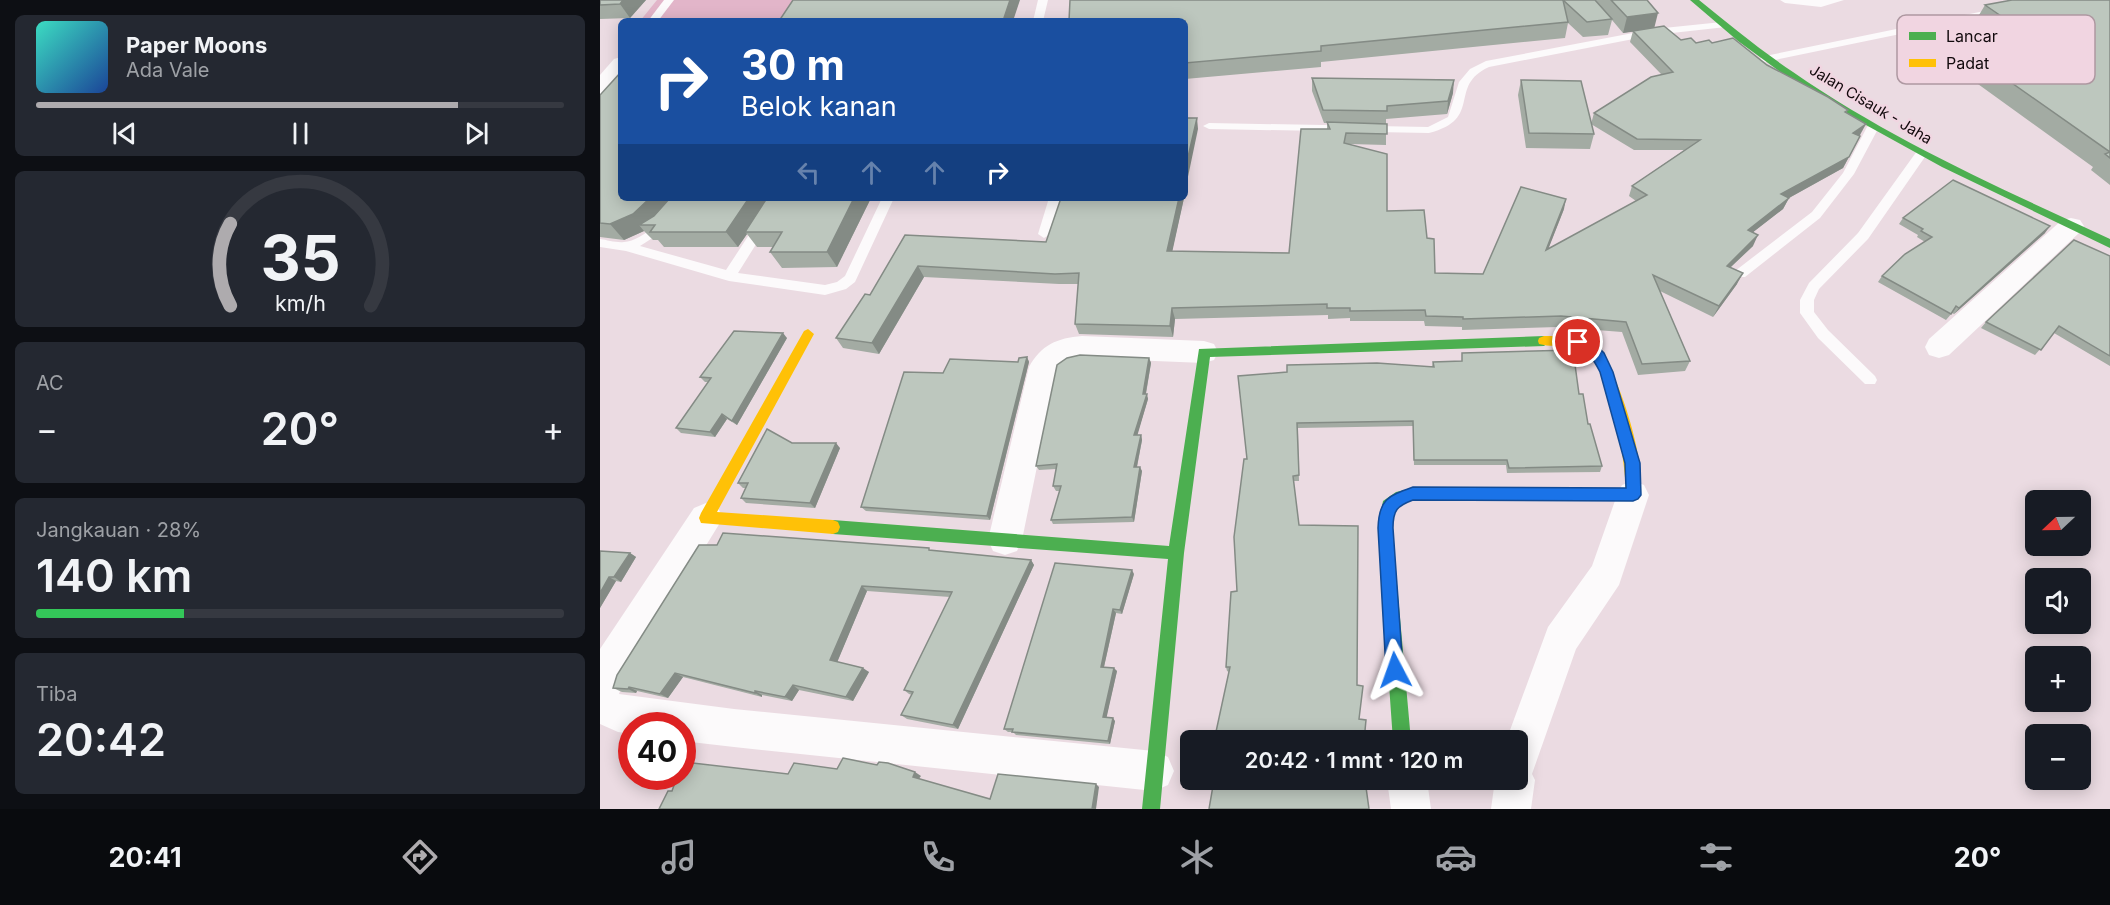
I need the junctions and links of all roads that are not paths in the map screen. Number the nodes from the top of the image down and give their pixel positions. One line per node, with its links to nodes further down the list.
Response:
1 (669, 0): 8 (lane)
2 (1043, 0): 9 (lane)
3 (1694, 0): 10 (street, Jalan Cisauk - Jaha)
4 (1785, 0): 5 (lane)
5 (1839, 0)
6 (2009, 9): 7 (lane)
7 (1980, 15)
8 (655, 18)
9 (1039, 18)
10 (1722, 26): 12 (street, Jalan Cisauk - Jaha); 13 (lane)
11 (1897, 32): 12 (lane)
12 (1765, 59): 14 (street, Jalan Cisauk - Jaha)
13 (1209, 126)
14 (1873, 127): 15 (street, Jalan Cisauk - Jaha); 25 (lane)
15 (1921, 154): 20 (street, Jalan Cisauk - Jaha); 30 (lane)
16 (685, 201): 24 (lane)
17 (777, 201): 26 (lane)
18 (887, 201): 26 (lane)
19 (1054, 201): 21 (lane)
20 (2072, 226): 23 (street, Jalan Cisauk - Jaha); 28 (street)
21 (1044, 234)
22 (600, 243): 24 (lane)
23 (2110, 244)
24 (626, 247): 26 (lane)
25 (1740, 274)
26 (729, 276)
27 (808, 333): 32 (street)
28 (1939, 347)
29 (1204, 352): 31 (street); 33 (street); 34 (street)
30 (1870, 380)
31 (1633, 495): 36 (street); 37 (street)
32 (706, 518): 33 (street); 35 (street)
33 (1005, 540): 34 (street)
34 (1176, 553): 38 (street)
35 (600, 696): 38 (street)
36 (1400, 730)
37 (1528, 732)
38 (1154, 771): 41 (street)
39 (1408, 790): 42 (street)
40 (1514, 790): 43 (street)
41 (1151, 809)
42 (1411, 809)
43 (1511, 809)

